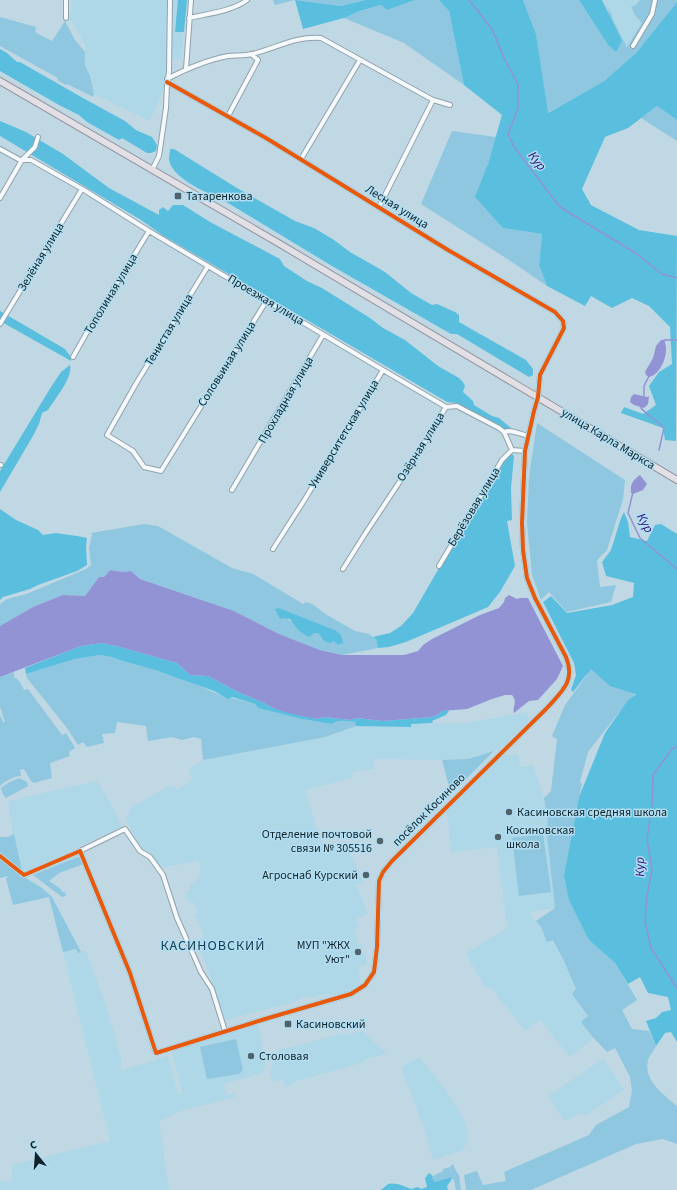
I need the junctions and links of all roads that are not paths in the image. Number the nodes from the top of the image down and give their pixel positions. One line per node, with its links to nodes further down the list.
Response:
1 (66, 0): 6 (street)
2 (170, 0): 13 (street)
3 (191, 0): 7 (street)
4 (247, 0): 7 (street)
5 (655, 0): 8 (street)
6 (66, 18)
7 (189, 18): 11 (street)
8 (633, 46)
9 (251, 54): 10 (street); 11 (street); 16 (street)
10 (360, 60): 14 (street); 20 (street)
11 (186, 69): 13 (street)
12 (0, 81): 21 (main road, улица Карла Маркса)
13 (167, 81): 16 (street, Лесная улица); 21 (street)
14 (433, 100): 15 (street); 24 (street)
15 (450, 105)
16 (228, 116): 20 (street, Лесная улица)
17 (38, 137): 19 (street)
18 (0, 149): 19 (street, Проезжая улица)
19 (22, 160): 22 (street, Проезжая улица); 23 (street)
20 (301, 160): 24 (street, Лесная улица)
21 (152, 170): 33 (main road, улица Карла Маркса)
22 (82, 189): 25 (street, Проезжая улица); 28 (street, Зелёная улица)
23 (0, 198)
24 (379, 207): 32 (street, Лесная улица)
25 (149, 231): 26 (street, Проезжая улица); 30 (street, Тополиная улица)
26 (208, 266): 27 (street, Проезжая улица); 35 (street, Тенистая улица)
27 (267, 300): 29 (street, Проезжая улица); 35 (street, Соловьиная улица)
28 (0, 324)
29 (323, 335): 31 (street, Проезжая улица); 41 (street, Прохладная улица)
30 (73, 357)
31 (383, 370): 34 (street, Университетская улица); 42 (street, Университетская улица)
32 (540, 375): 33 (street, посёлок Косиново)
33 (538, 397): 37 (street, посёлок Косиново); 40 (main road, улица Карла Маркса)
34 (446, 407): 36 (street, Озёрная улица); 44 (street, Озёрная улица)
35 (188, 428)
36 (504, 432): 37 (street); 38 (street)
37 (528, 436): 39 (street, посёлок Косиново)
38 (512, 450): 39 (street); 43 (street, Берёзовая улица)
39 (525, 451): 47 (street, посёлок Косиново)
40 (677, 480)
41 (232, 490)
42 (273, 549)
43 (439, 566)
44 (343, 570)
45 (80, 851): 46 (street); 47 (street); 47 (street, посёлок Косиново)
46 (0, 856)
47 (225, 1031)

